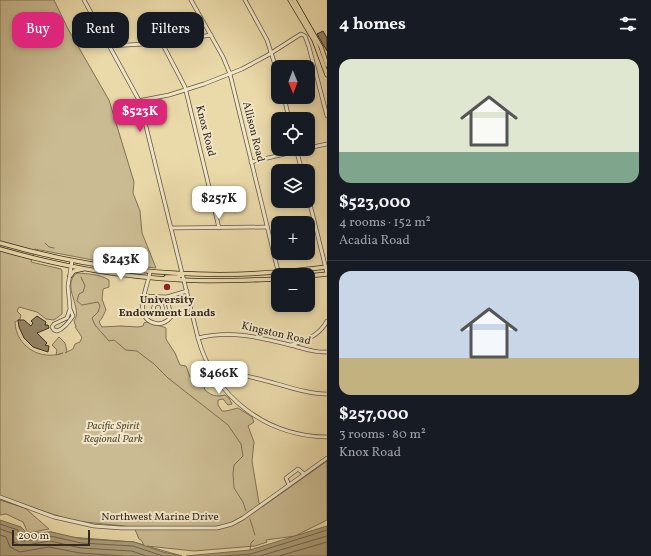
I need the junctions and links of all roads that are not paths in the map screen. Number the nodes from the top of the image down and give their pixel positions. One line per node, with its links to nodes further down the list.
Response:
1 (84, 0): 6 (street)
2 (191, 0): 7 (street, Allison Road)
3 (245, 0): 11 (street)
4 (290, 0): 15 (main road)
5 (294, 0): 13 (main road)
6 (91, 12)
7 (211, 35): 8 (street); 14 (street, Allison Road)
8 (204, 36)
9 (111, 48): 17 (street)
10 (165, 48): 16 (street, Knox Road)
11 (272, 53): 12 (street); 14 (street); 19 (street)
12 (274, 60)
13 (327, 65)
14 (230, 74): 16 (street); 23 (street, Allison Road)
15 (327, 75)
16 (186, 90): 17 (street); 27 (street, Knox Road)
17 (140, 102): 18 (street); 26 (street)
18 (117, 105)
19 (327, 116)
20 (327, 144): 21 (street)
21 (315, 147)
22 (274, 156): 23 (street)
23 (251, 162): 25 (street, Allison Road)
24 (311, 208): 32 (street)
25 (267, 227): 27 (street); 34 (street, Allison Road)
26 (171, 228): 27 (street); 37 (street)
27 (219, 228)
28 (0, 243): 30 (main road)
29 (0, 249): 31 (main road)
30 (72, 261): 31 (street); 36 (main road)
31 (72, 266): 33 (main road); 41 (street)
32 (326, 267): 35 (main road); 39 (street)
33 (84, 268): 41 (main road); 42 (main road)
34 (277, 268)
35 (315, 269)
36 (150, 272): 37 (main road); 42 (street)
37 (182, 274): 38 (main road); 43 (main road); 45 (street)
38 (271, 274)
39 (327, 274): 40 (main road)
40 (315, 275)
41 (70, 276): 50 (street)
42 (150, 277): 43 (main road); 47 (street)
43 (158, 278): 45 (main road)
44 (271, 279): 45 (main road)
45 (184, 280): 46 (street)
46 (187, 291): 48 (street); 52 (street)
47 (144, 296): 48 (street); 48 (street)
48 (167, 297): 49 (street)
49 (162, 305)
50 (68, 319): 50 (street)
51 (327, 321): 53 (street)
52 (198, 338): 53 (street, Kingston Road); 55 (street)
53 (291, 345): 54 (street, Kingston Road)
54 (327, 352)
55 (215, 377): 56 (street); 57 (street)
56 (327, 394)
57 (327, 437)
58 (327, 458): 59 (street, Northwest Marine Drive)
59 (304, 474): 60 (street, Northwest Marine Drive); 60 (street)
60 (289, 485): 61 (street, Northwest Marine Drive)
61 (0, 497)

